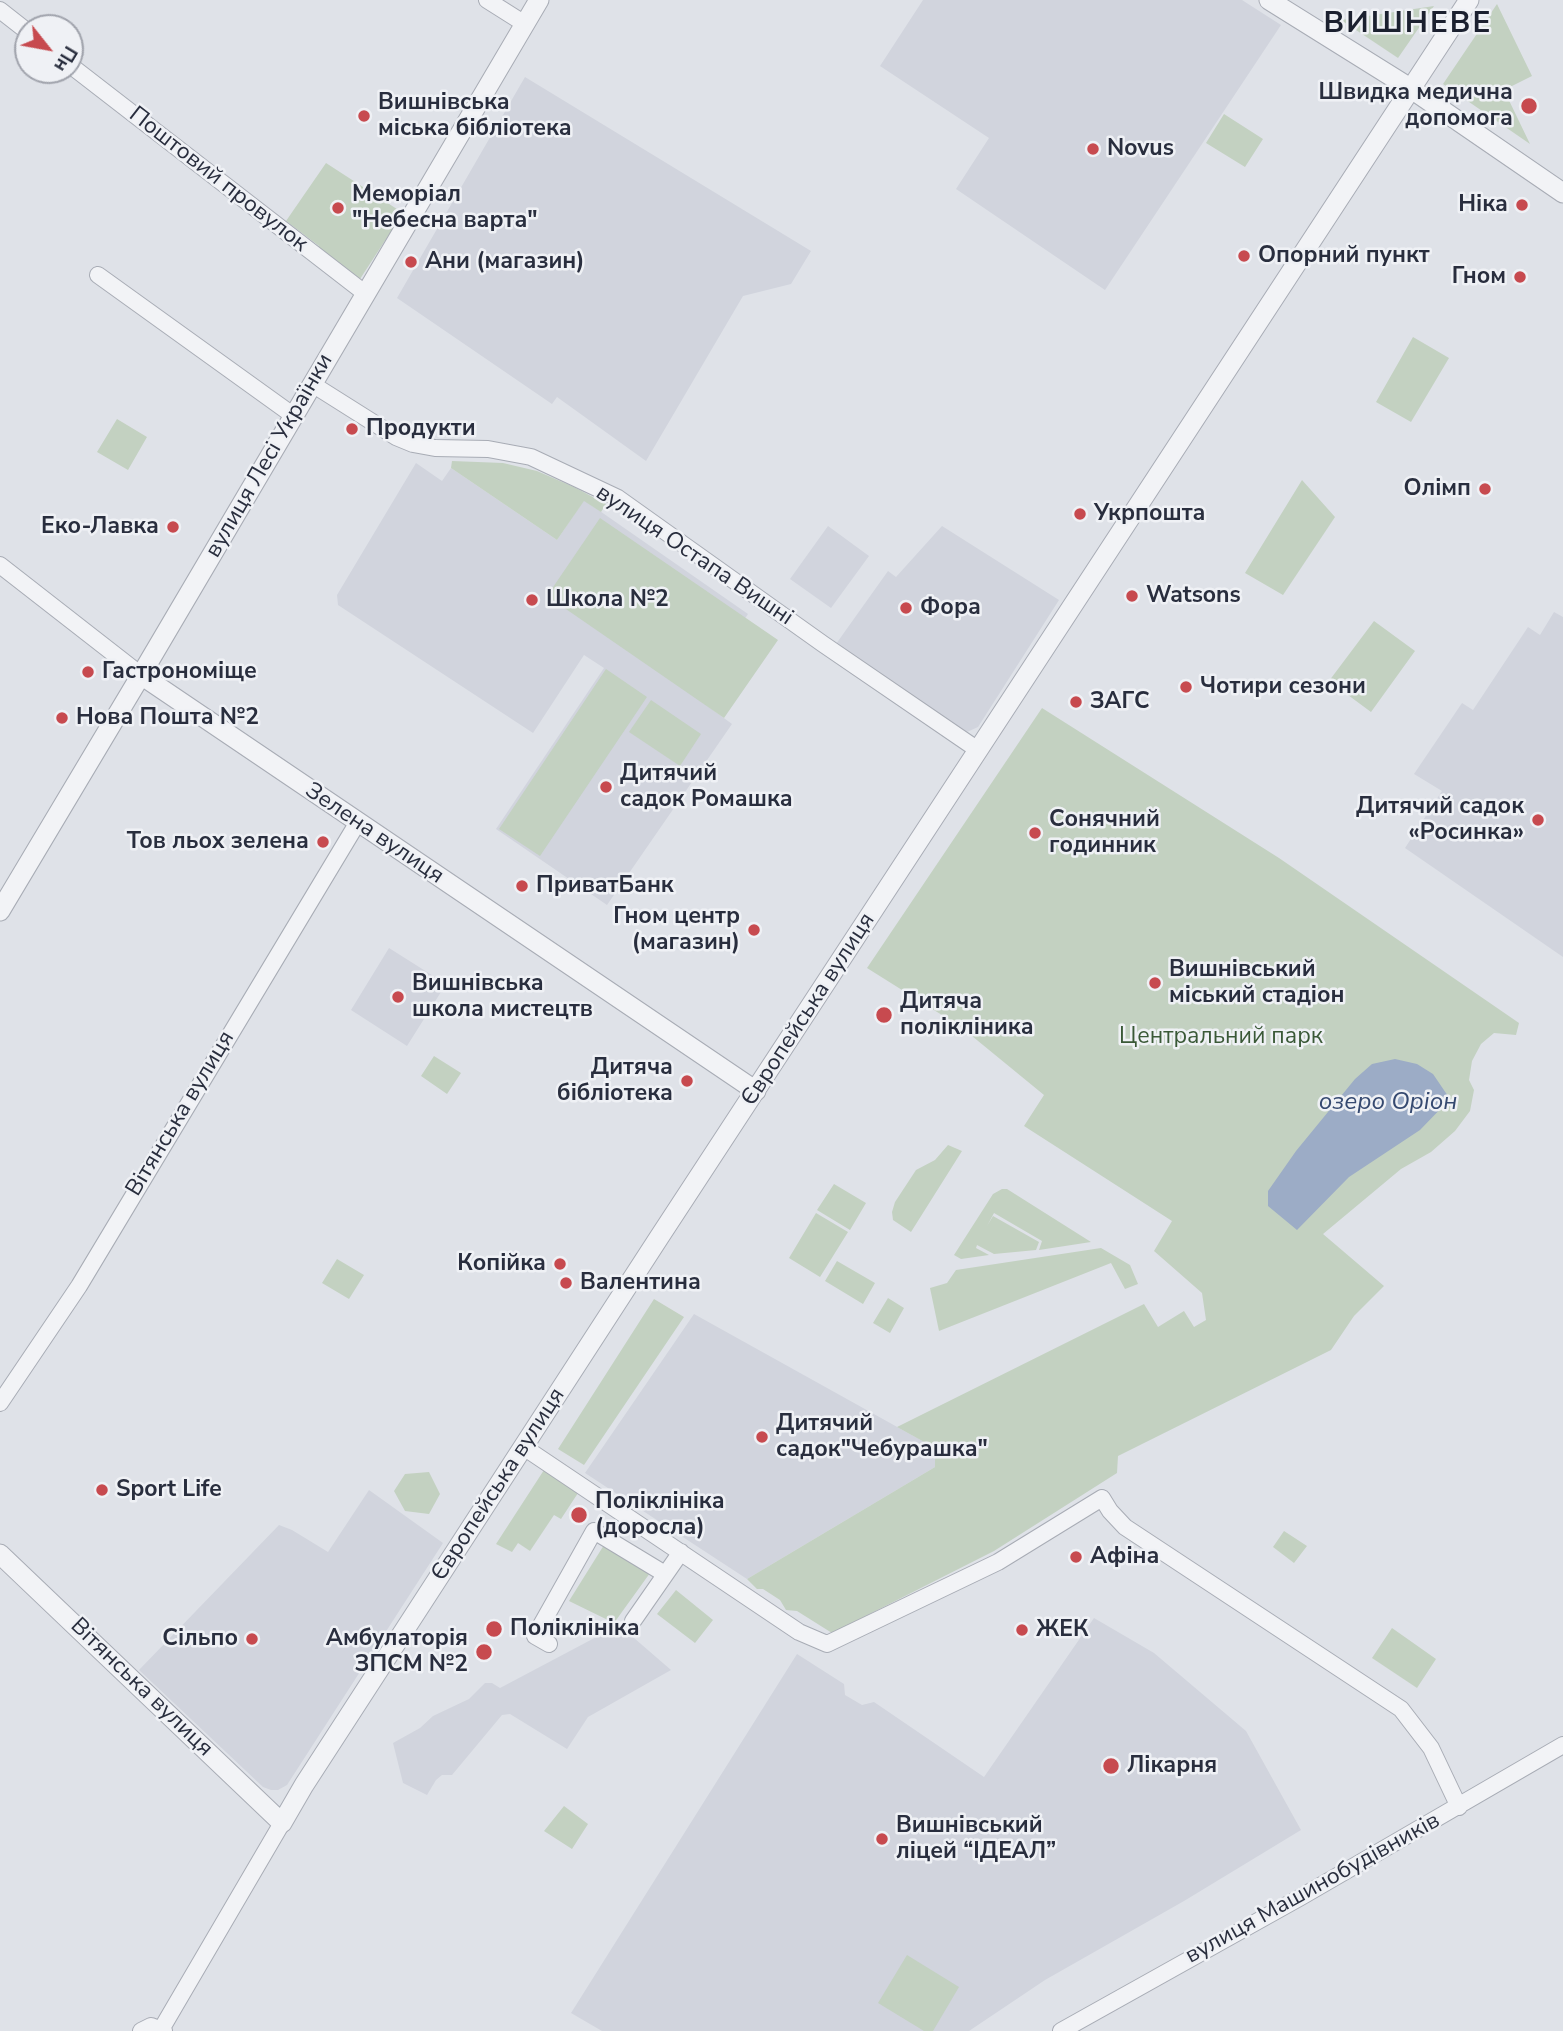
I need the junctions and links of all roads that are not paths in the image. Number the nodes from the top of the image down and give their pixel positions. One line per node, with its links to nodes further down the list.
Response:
1 (486, 0): 7 (street)
2 (539, 0): 7 (street, вулиця Лесі Українки)
3 (1269, 0): 9 (street)
4 (1469, 0): 9 (street, Європейська вулиця)
5 (0, 10): 6 (street)
6 (14, 21)
7 (525, 24): 12 (street, вулиця Лесі Українки)
8 (84, 76): 12 (street, Поштовий провулок)
9 (1410, 89): 10 (street); 17 (street, Європейська вулиця)
10 (1563, 193)
11 (99, 275): 14 (street)
12 (366, 294): 13 (street, вулиця Лесі Українки)
13 (312, 384): 14 (street, вулиця Лесі Українки); 17 (street, вулиця Остапа Вишні)
14 (294, 416): 16 (street, вулиця Лесі Українки)
15 (0, 565): 16 (street, Зелена вулиця)
16 (141, 676): 18 (street, Зелена вулиця); 19 (street, вулиця Лесі Українки)
17 (978, 750): 20 (street, Європейська вулиця)
18 (358, 822): 20 (street, Зелена вулиця); 21 (street, Вітянська вулиця)
19 (0, 911)
20 (756, 1091): 22 (street, Європейська вулиця)
21 (0, 1403)
22 (525, 1448): 23 (street); 30 (street, Європейська вулиця)
23 (681, 1552): 25 (street); 29 (street)
24 (0, 1554): 30 (street, Вітянська вулиця)
25 (665, 1574): 26 (street); 27 (street)
26 (633, 1621)
27 (549, 1644)
28 (1563, 1745): 29 (street, вулиця Машинобудівників)
29 (1459, 1807): 33 (street, вулиця Машинобудівників)
30 (282, 1823): 31 (street, Європейська вулиця)
31 (163, 2030): 32 (street, Європейська вулиця)
32 (141, 2031)
33 (1060, 2031)

